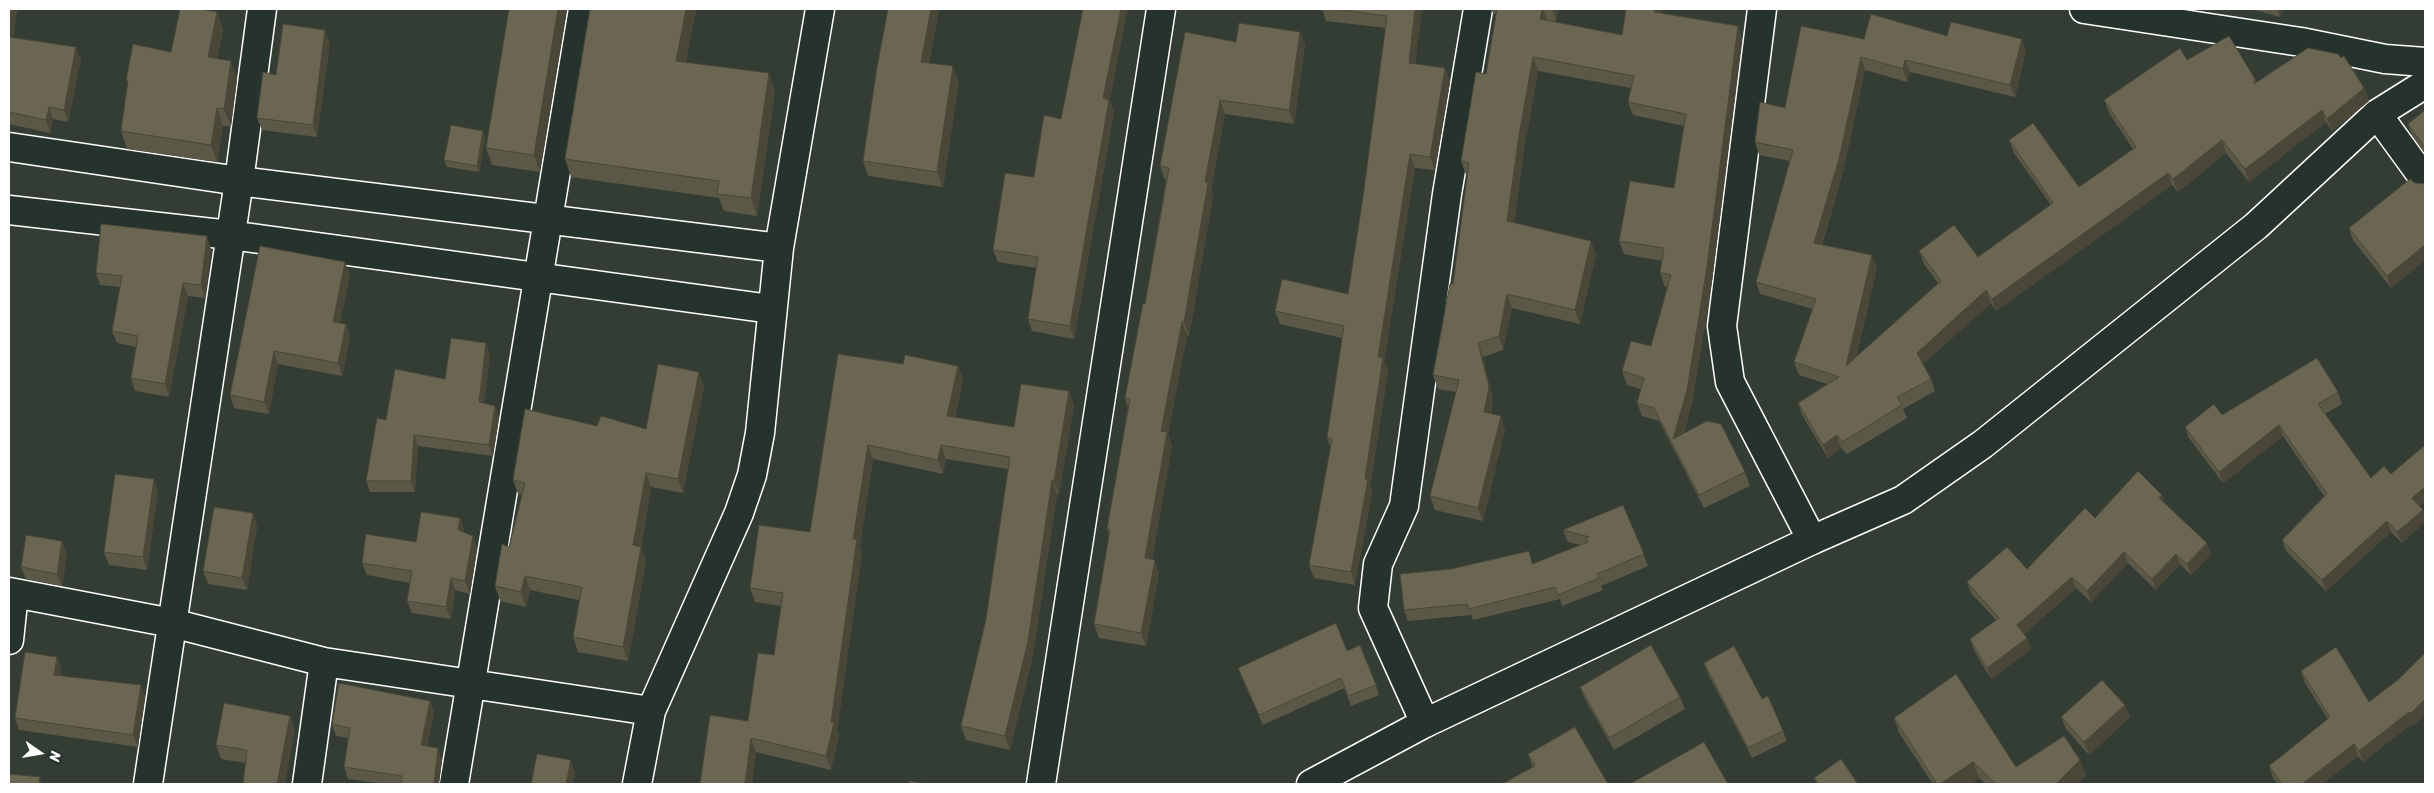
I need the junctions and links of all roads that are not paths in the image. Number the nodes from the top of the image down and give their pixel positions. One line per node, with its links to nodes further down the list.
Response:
1 (262, 9): 13 (street)
2 (583, 9): 15 (street)
3 (820, 9): 17 (street)
4 (1161, 9): 32 (street)
5 (1478, 9): 27 (street)
6 (1762, 9): 20 (street)
7 (2087, 9): 8 (street)
8 (2425, 62)
9 (2425, 84): 10 (street)
10 (2377, 114): 12 (street); 20 (street)
11 (9, 147): 13 (street)
12 (2425, 180)
13 (239, 181): 15 (street); 16 (street)
14 (9, 210): 16 (street)
15 (547, 220): 17 (street); 18 (street)
16 (230, 235): 18 (street); 22 (street)
17 (778, 248): 19 (street)
18 (539, 276): 19 (street); 25 (street)
19 (771, 309): 26 (street)
20 (1812, 540): 27 (street)
21 (12, 593): 22 (street); 23 (street)
22 (172, 623): 24 (street); 28 (street)
23 (9, 640)
24 (324, 662): 25 (street); 29 (street)
25 (472, 684): 26 (street); 30 (street)
26 (651, 711): 31 (street)
27 (1425, 723): 33 (street)
28 (148, 784)
29 (307, 784)
30 (454, 784)
31 (637, 784)
32 (1041, 784)
33 (1311, 784)

